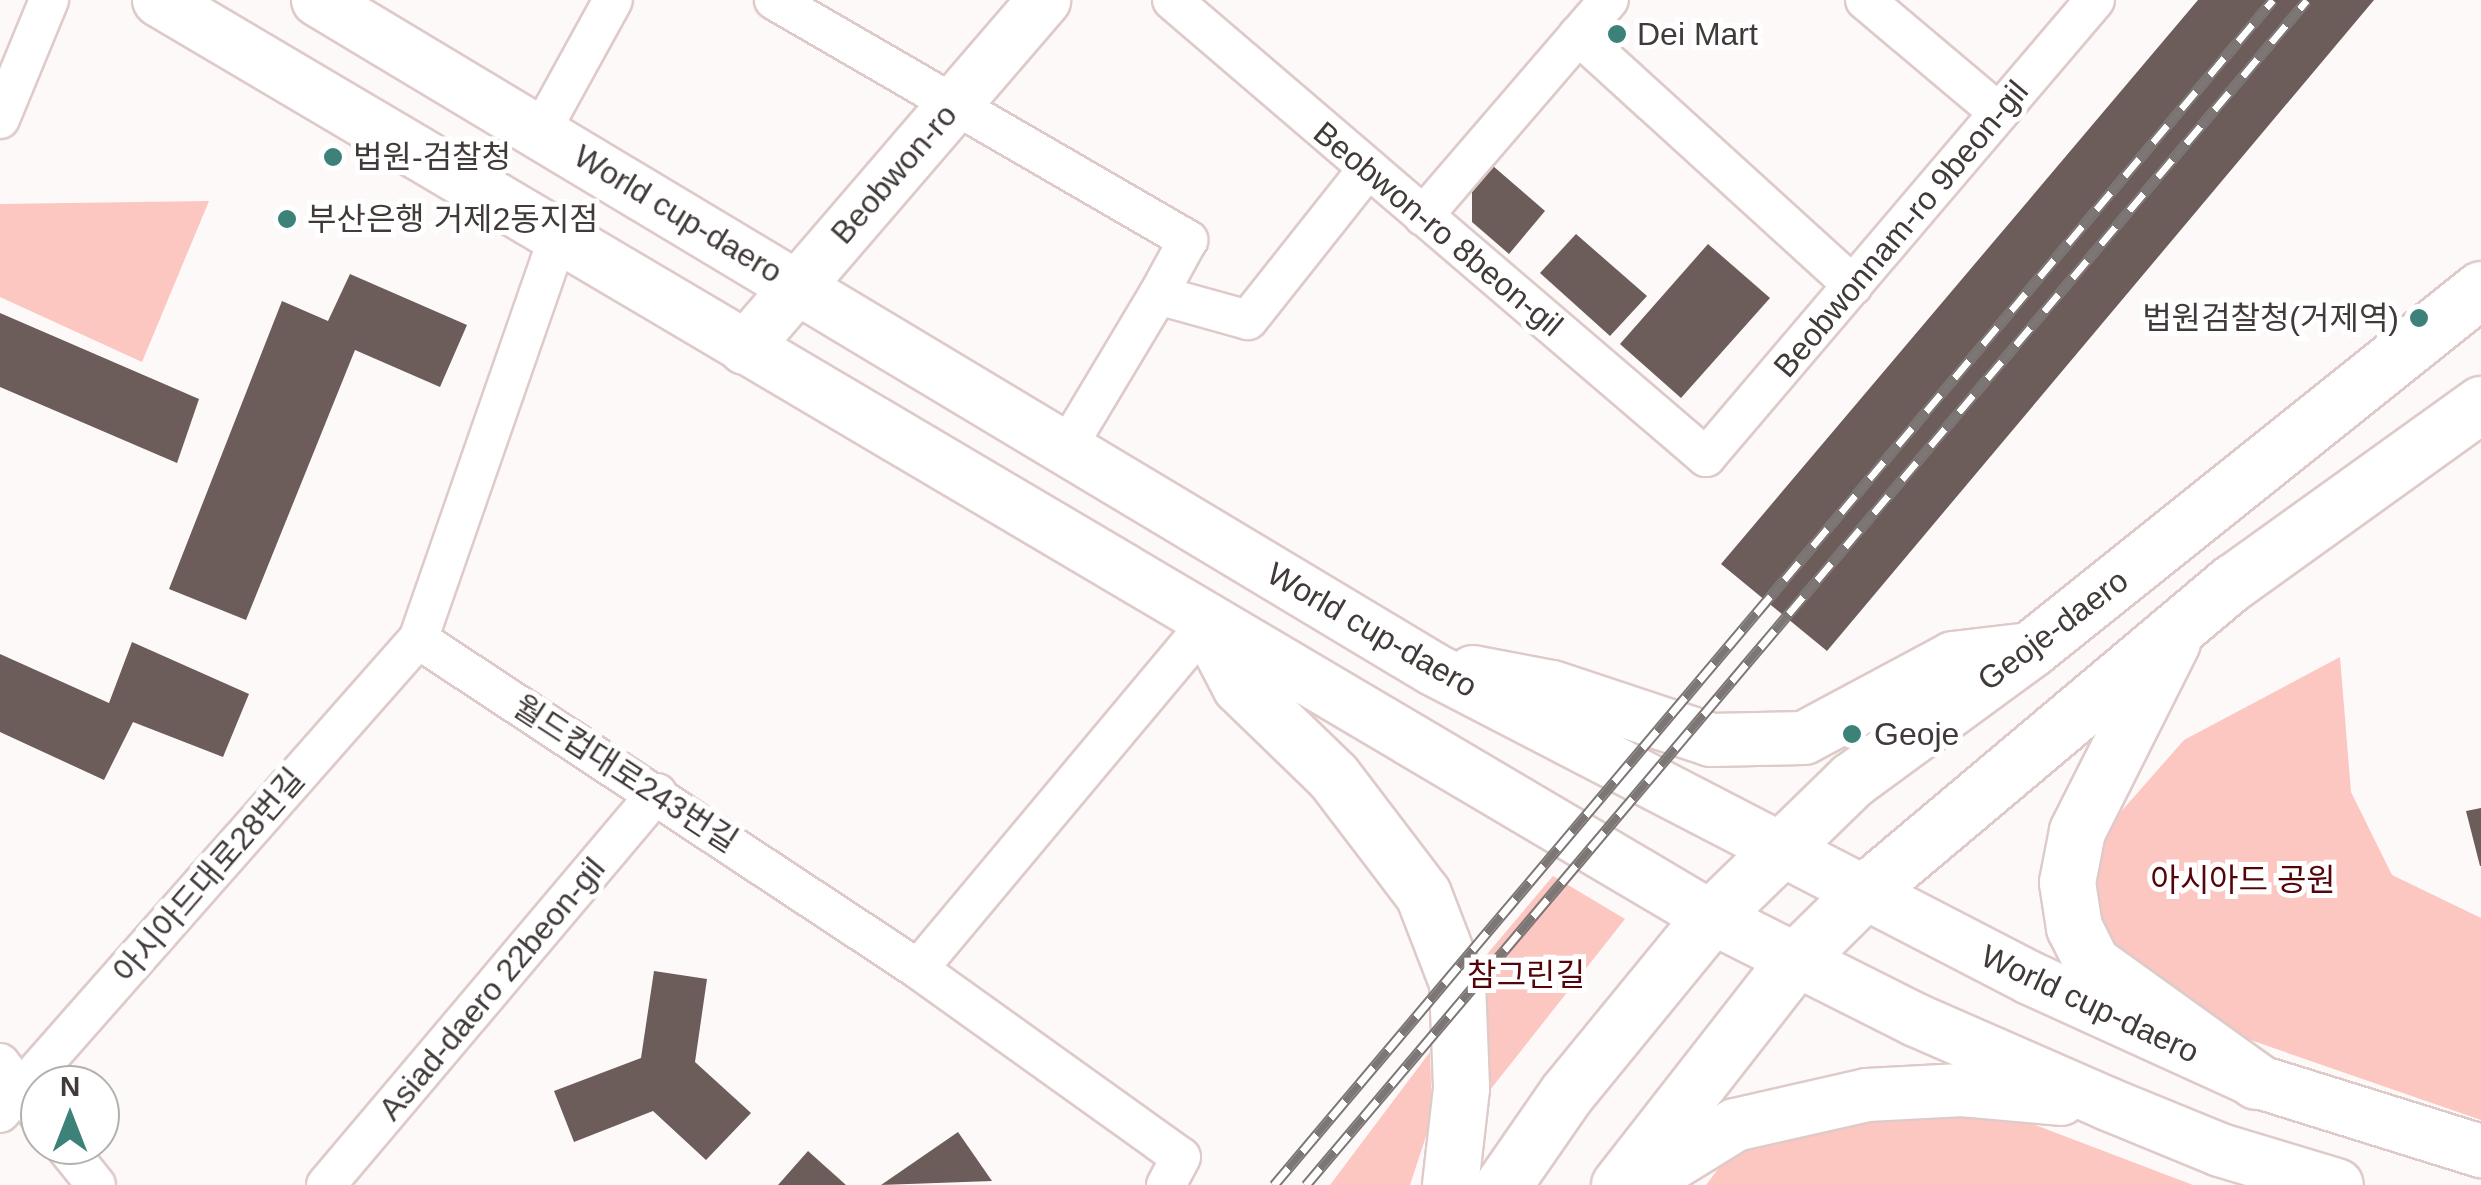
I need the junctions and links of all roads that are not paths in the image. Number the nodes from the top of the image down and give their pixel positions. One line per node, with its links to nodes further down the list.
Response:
1 (49, 0): 14 (street)
2 (159, 0): 18 (main road)
3 (318, 0): 15 (main road, World cup-daero)
4 (613, 0): 15 (street)
5 (774, 0): 12 (street)
6 (1044, 0): 12 (main road, Beobwon-ro)
7 (1172, 0): 16 (street, Beobwon-ro 8beon-gil)
8 (1608, 0): 11 (street)
9 (1865, 0): 13 (street)
10 (2095, 0): 13 (street, Beobwonnam-ro 9beon-gil)
11 (1578, 35): 17 (street); 19 (street)
12 (956, 102): 20 (main road, Beobwon-ro); 22 (street)
13 (1999, 114): 19 (street, Beobwonnam-ro 9beon-gil)
14 (0, 120)
15 (541, 131): 20 (main road, World cup-daero)
16 (1367, 170): 17 (street, Beobwon-ro 8beon-gil); 22 (street)
17 (1423, 216): 26 (street, Beobwon-ro 8beon-gil)
18 (559, 236): 23 (main road); 29 (street)
19 (1853, 285): 26 (street, Beobwonnam-ro 9beon-gil)
20 (798, 286): 23 (main road, Beobwon-ro); 25 (main road, World cup-daero)
21 (2481, 289): 30 (main road, Geoje-daero)
22 (1158, 294): 25 (street)
23 (745, 348): 27 (main road)
24 (2481, 404): 28 (main road)
25 (1067, 446): 31 (main road, World cup-daero)
26 (1706, 457)
27 (1207, 623): 35 (main road); 37 (street); 46 (main road)
28 (2179, 626): 34 (main road); 38 (main road)
29 (418, 639): 32 (street, 월드컵대로243번길); 39 (street, 아시아드대로28번길)
30 (2032, 649): 31 (main road); 33 (main road, Geoje-daero)
31 (1416, 660): 33 (main road, World cup-daero)
32 (657, 793): 37 (street, 월드컵대로243번길); 45 (street, Asiad-daero 22beon-gil)
33 (1779, 852): 34 (main road, World cup-daero); 35 (main road, Geoje-daero)
34 (1862, 894): 36 (main road); 38 (main road, World cup-daero)
35 (1710, 916): 36 (main road); 47 (main road, Geoje-daero)
36 (1794, 961): 40 (main road); 48 (main road)
37 (918, 969): 43 (street, 월드컵대로243번길)
38 (2256, 1082): 41 (main road, World cup-daero)
39 (15, 1096)
40 (2108, 1104): 49 (main road); 50 (main road)
41 (2481, 1151)
42 (80, 1165): 44 (street)
43 (1173, 1171)
44 (96, 1185)
45 (326, 1185)
46 (1450, 1185)
47 (1503, 1185)
48 (1619, 1185)
49 (1638, 1185)
50 (2337, 1185)

